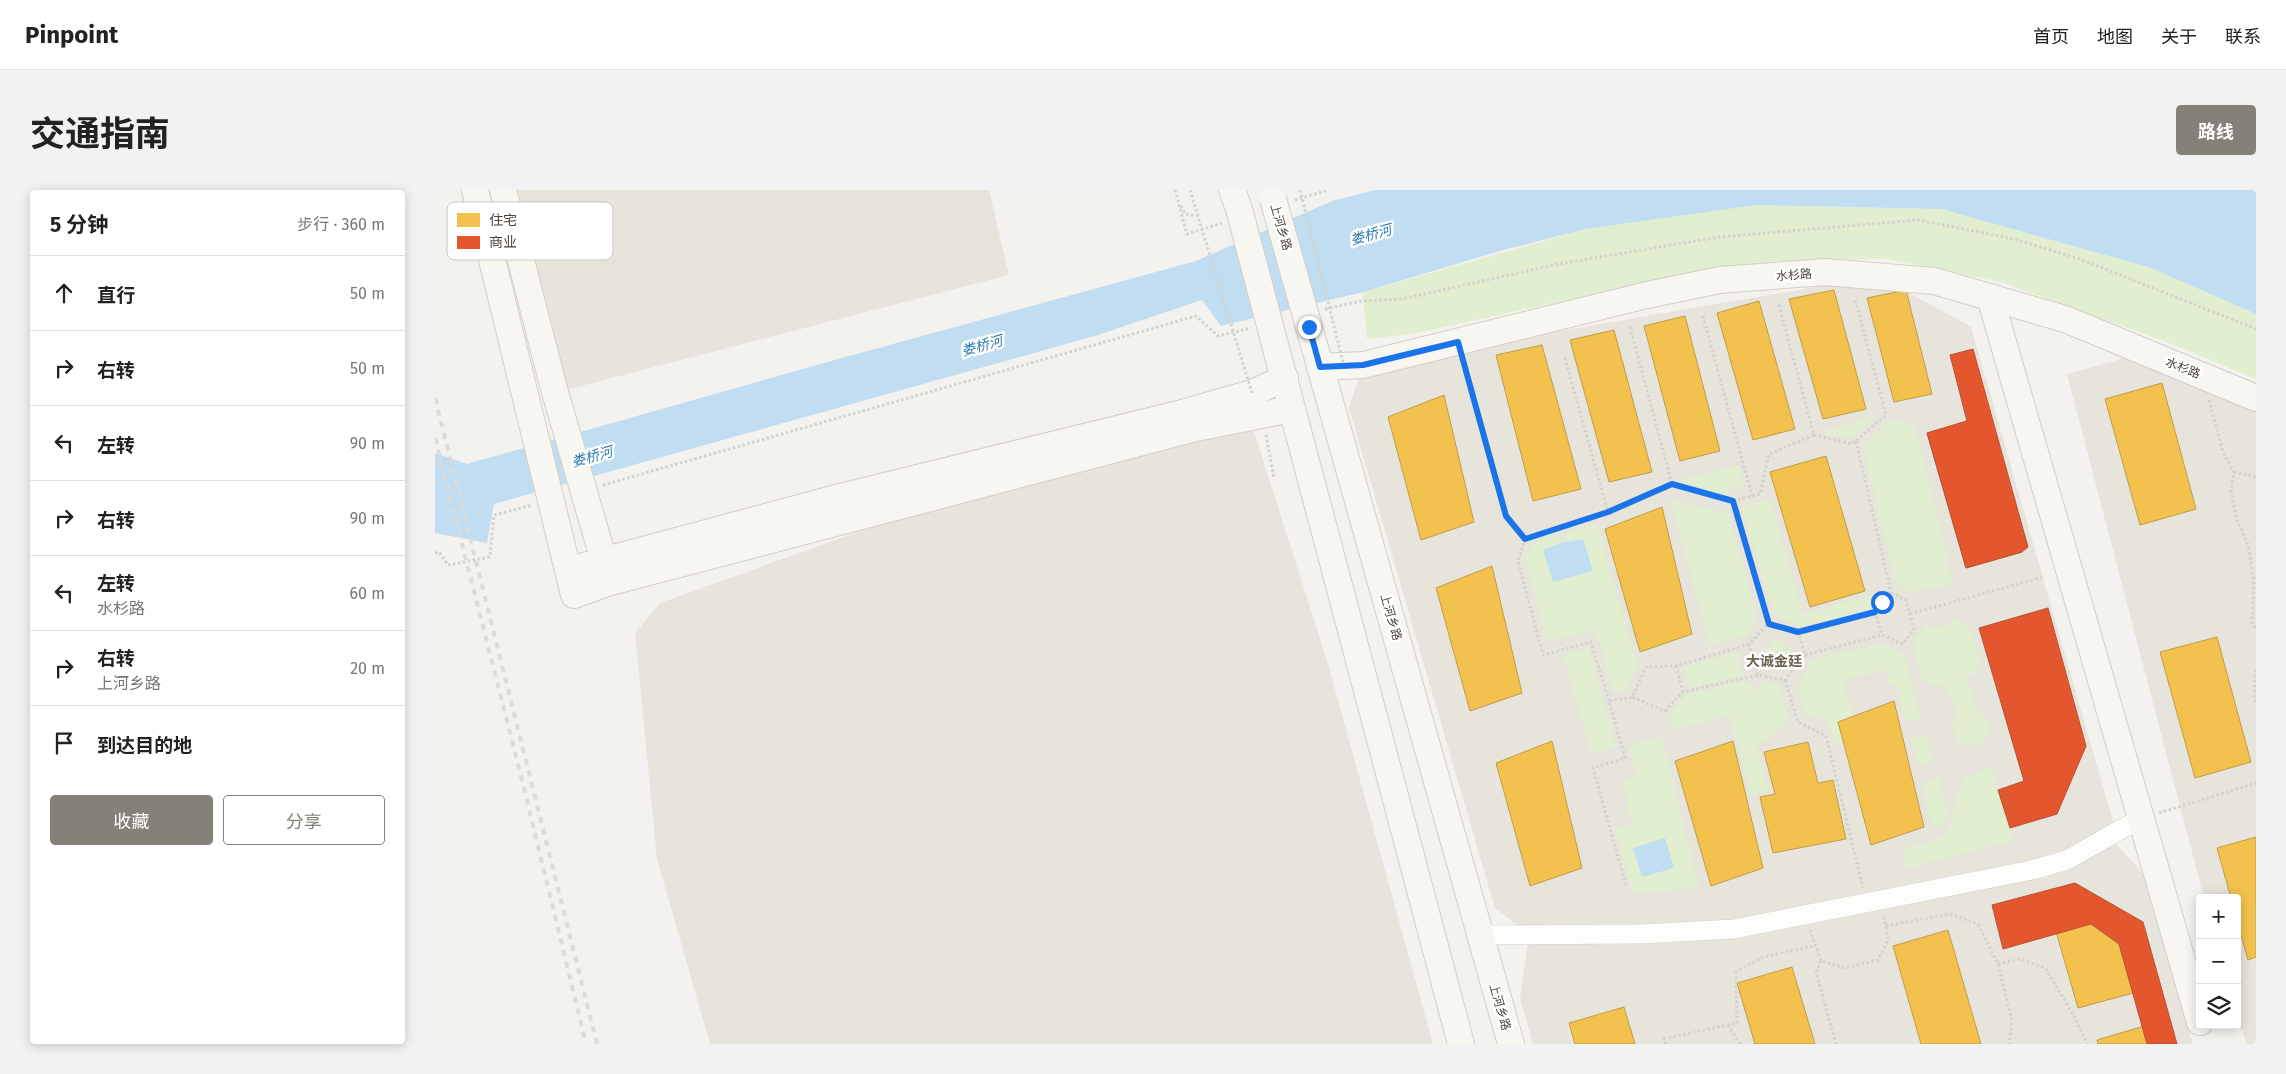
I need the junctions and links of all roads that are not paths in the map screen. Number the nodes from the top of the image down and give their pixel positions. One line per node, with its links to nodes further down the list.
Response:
1 (1272, 194): 6 (street, 上河乡路, bridge)
2 (1235, 200): 7 (street, bridge)
3 (492, 260): 10 (street)
4 (521, 260): 10 (street)
5 (1990, 297): 6 (street, 水杉路); 8 (street, 水杉路); 11 (street)
6 (1332, 366): 12 (street, 上河乡路)
7 (1285, 378): 9 (street); 10 (street)
8 (2256, 398)
9 (1292, 409): 10 (street); 15 (street)
10 (606, 572)
11 (2141, 818): 12 (street); 13 (street)
12 (1480, 934): 16 (street, 上河乡路)
13 (2196, 1010)
14 (2202, 1029): 17 (street)
15 (1461, 1044)
16 (1511, 1044)
17 (2206, 1044)

